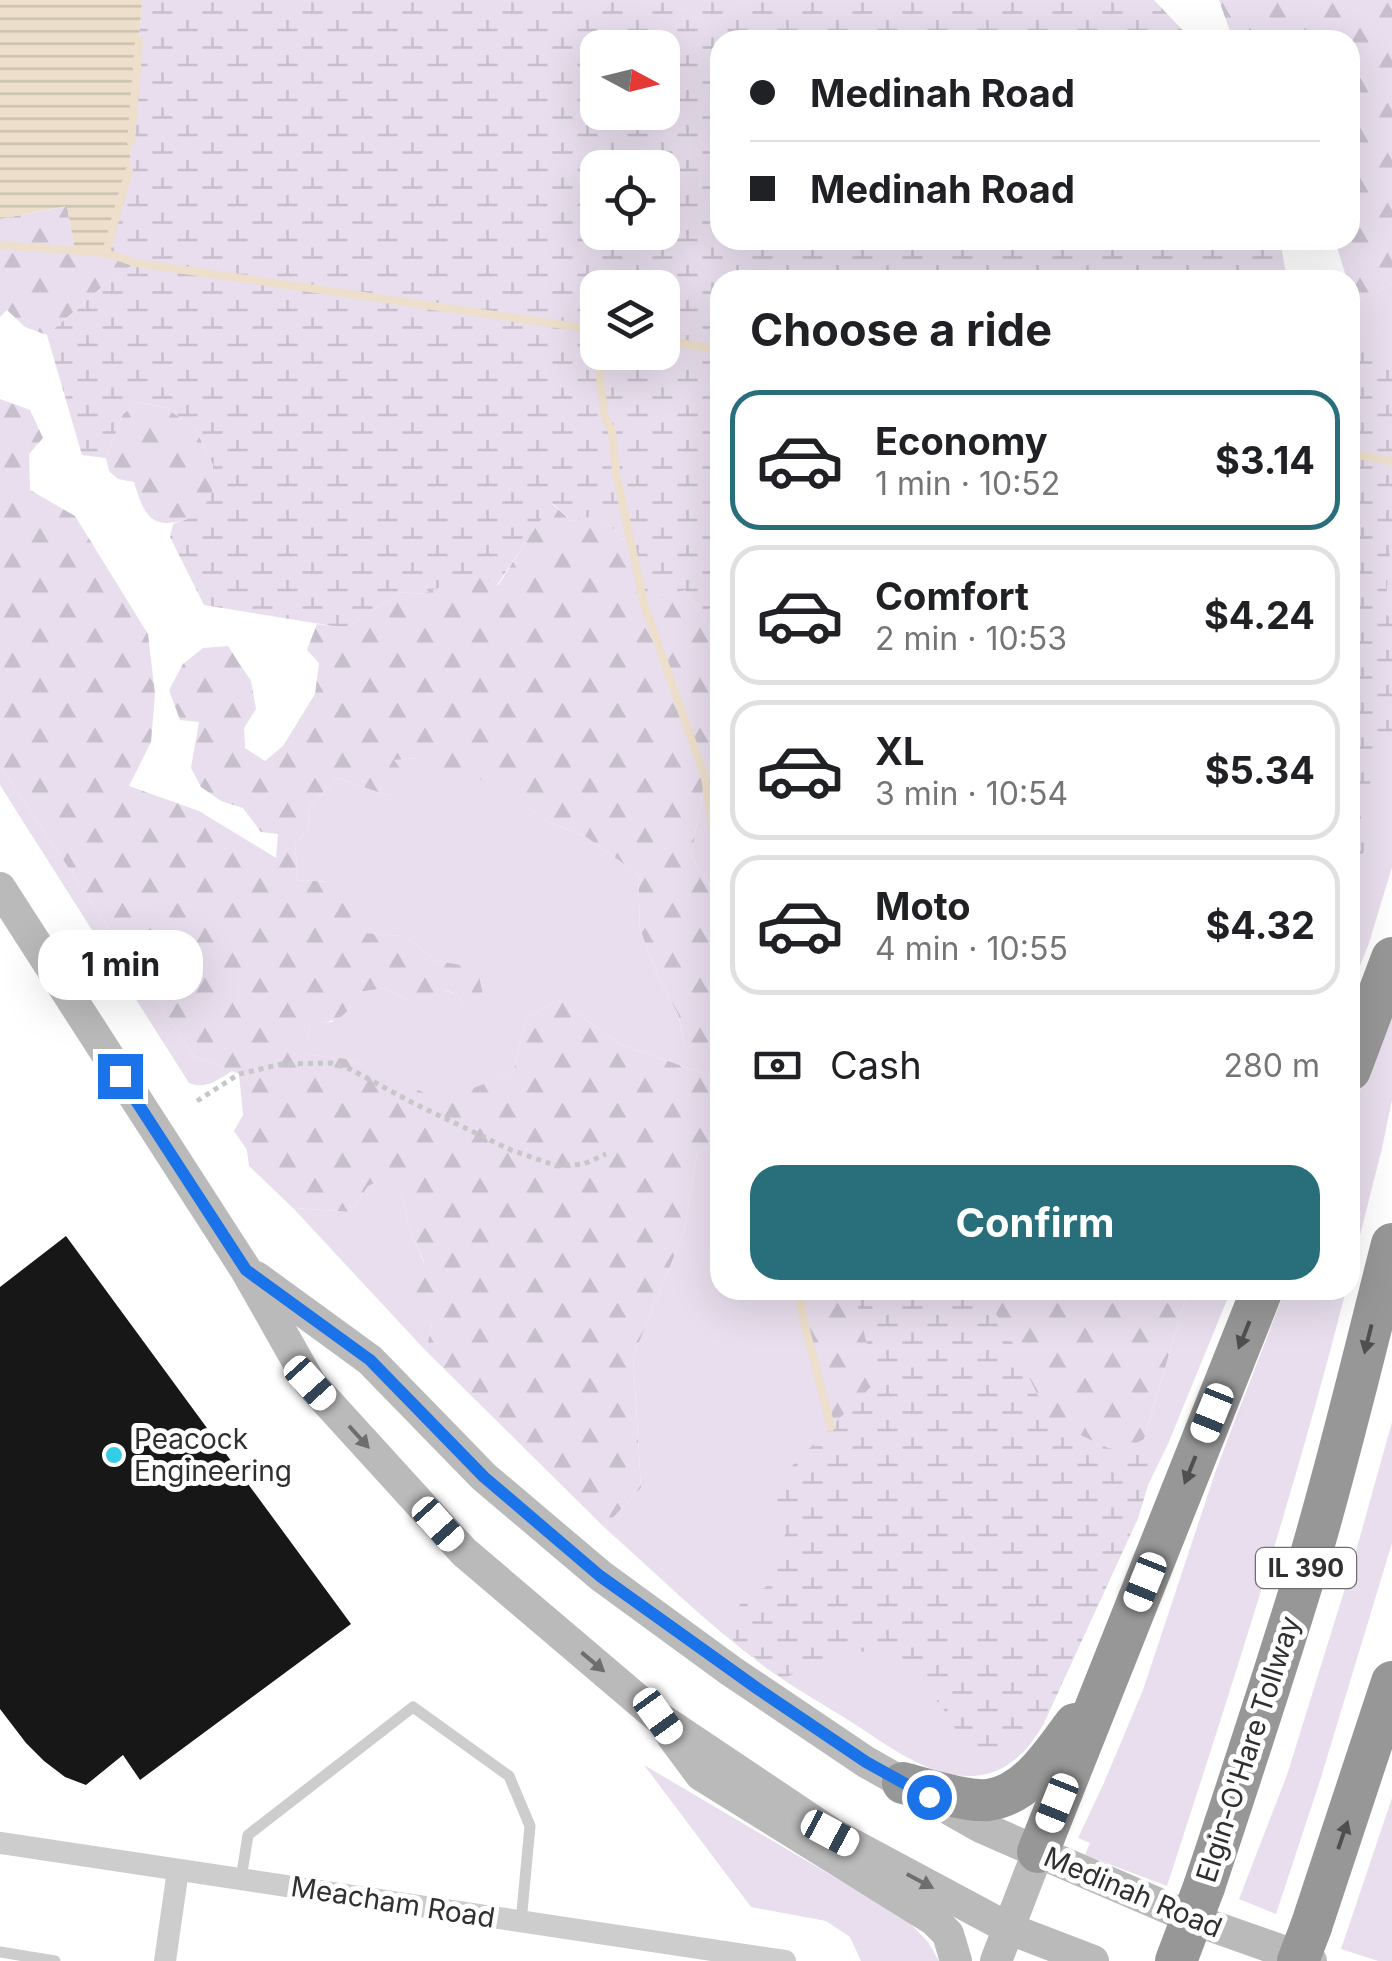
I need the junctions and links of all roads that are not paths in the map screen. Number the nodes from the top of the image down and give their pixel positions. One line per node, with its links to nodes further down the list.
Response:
1 (5, 908): 5 (main road, Medinah Road)
2 (1392, 958): 3 (highway)
3 (1360, 1043)
4 (1392, 1244): 26 (highway, Elgin-O'Hare Tollway / IL 390, one-way to 26, bridge)
5 (246, 1270): 9 (main road, Medinah Road, one-way to 9); 10 (main road, Medinah Road)
6 (1258, 1300): 8 (highway, one-way to 8)
7 (1392, 1682): 17 (highway, one-way to 7)
8 (1104, 1684): 10 (highway); 12 (highway)
9 (658, 1716): 16 (main road, Medinah Road, one-way to 16); 23 (main road)
10 (903, 1783): 12 (main road, Medinah Road)
11 (0, 1843): 13 (street, Meacham Road)
12 (1038, 1852): 16 (main road); 17 (main road, Medinah Road)
13 (178, 1870): 14 (street, Meacham Road); 21 (street)
14 (241, 1880): 15 (street, Meacham Road); 15 (lane)
15 (521, 1922): 19 (street, Meacham Road)
16 (1010, 1929): 24 (main road); 25 (main road, Medinah Road)
17 (1306, 1950)
18 (0, 1952): 20 (lane)
19 (758, 1959): 22 (street, Meacham Road)
20 (55, 1961)
21 (164, 1961)
22 (786, 1961)
23 (956, 1961)
24 (996, 1961)
25 (1093, 1961)
26 (1176, 1961)

